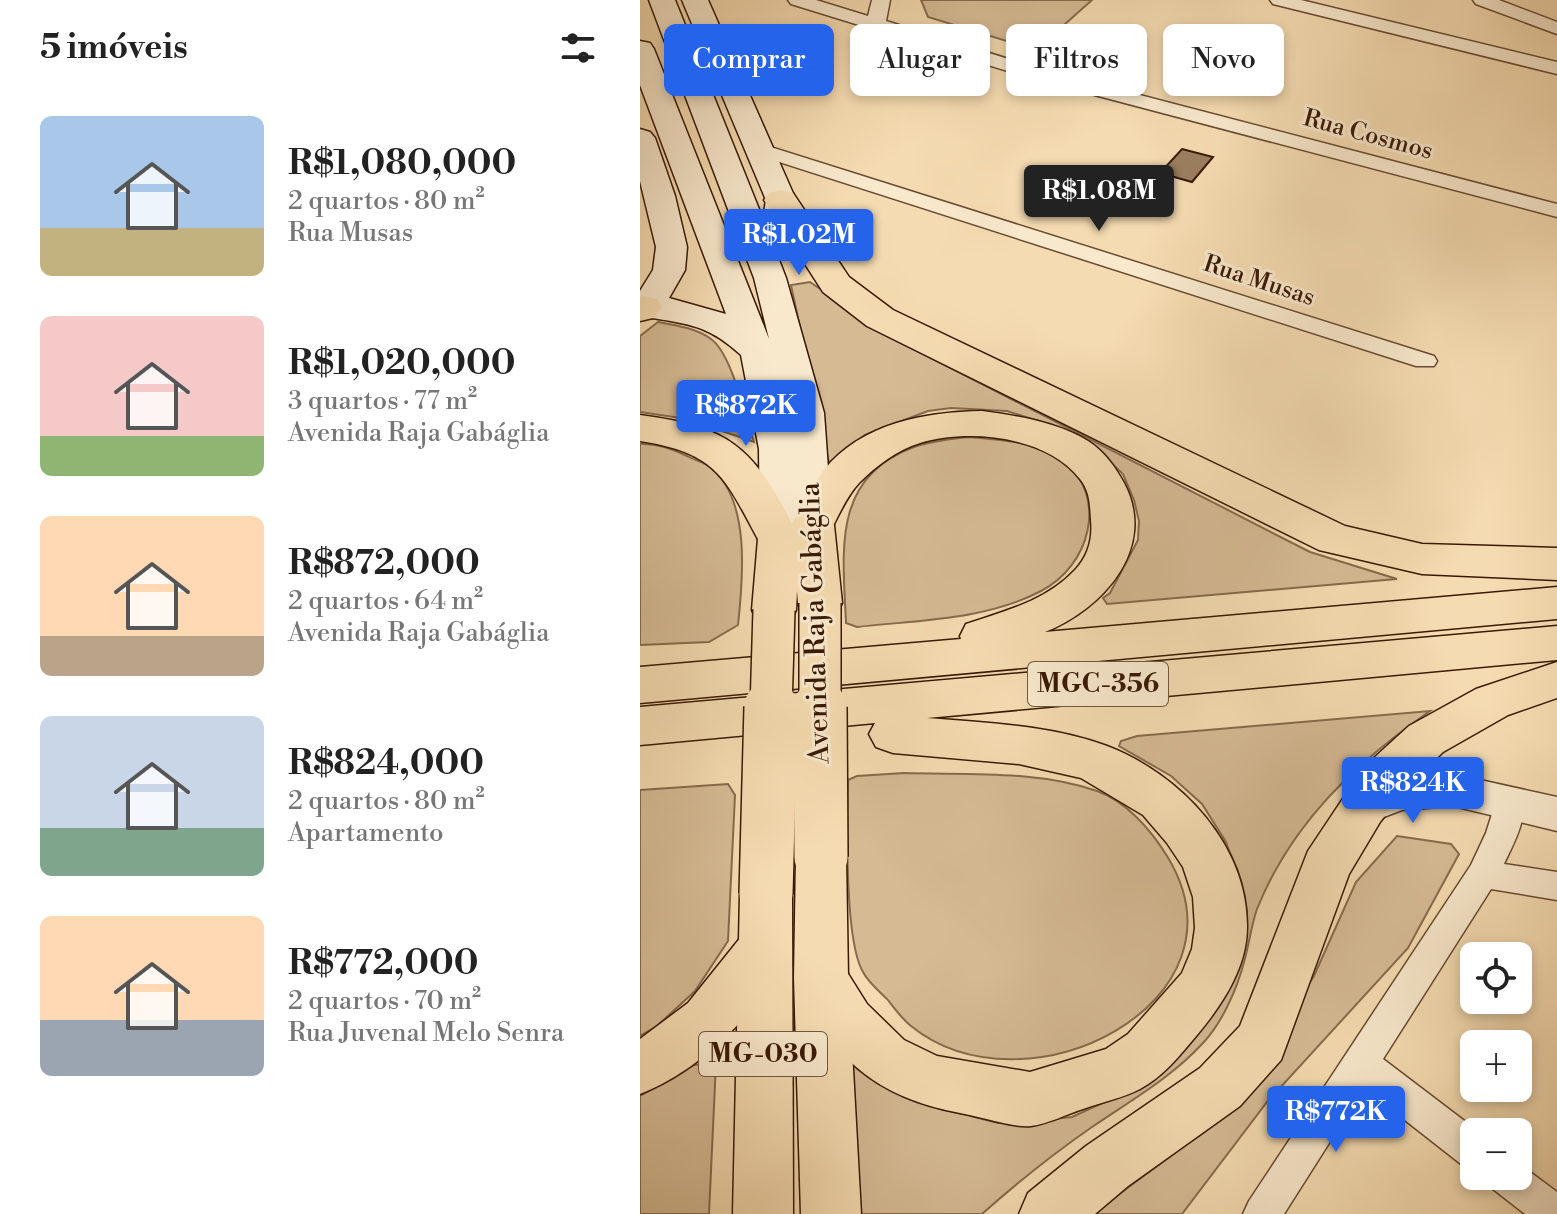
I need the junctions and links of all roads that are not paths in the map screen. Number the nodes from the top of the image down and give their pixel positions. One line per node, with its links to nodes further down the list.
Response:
1 (662, 0): 17 (main road, Avenida Raja Gabáglia)
2 (695, 0): 13 (main road)
3 (797, 0): 7 (street, Rua Cosmos)
4 (881, 0): 7 (street)
5 (1279, 0): 11 (street)
6 (1482, 0): 8 (street)
7 (876, 24)
8 (1557, 28)
9 (640, 49): 18 (main road, Avenida Raja Gabáglia)
10 (990, 59): 16 (street, Rua Cosmos)
11 (1557, 68)
12 (640, 138): 14 (main road)
13 (758, 149): 15 (main road); 21 (street, Rua Musas)
14 (656, 181): 18 (main road); 19 (main road)
15 (781, 200): 17 (main road); 24 (highway)
16 (1557, 211)
17 (770, 278): 23 (main road, Avenida Raja Gabáglia)
18 (731, 280): 20 (main road, Avenida Raja Gabáglia)
19 (646, 298): 20 (main road)
20 (757, 351): 23 (main road, Avenida Raja Gabáglia)
21 (1425, 361)
22 (640, 428): 23 (highway)
23 (796, 532): 27 (highway); 42 (highway, Avenida Raja Gabáglia / MG-030, bridge); 43 (highway, Avenida Raja Gabáglia / MG-030, bridge)
24 (1557, 564)
25 (1557, 585): 27 (highway, MGC-356)
26 (1557, 603): 32 (highway, MGC-356)
27 (982, 636): 29 (highway, MGC-356)
28 (1557, 643): 35 (highway, MGC-356)
29 (640, 662)
30 (1557, 671): 33 (highway, MGC-356)
31 (1557, 680): 34 (highway)
32 (640, 685)
33 (893, 734): 35 (highway, MGC-356); 43 (highway)
34 (1426, 739): 36 (street); 38 (highway)
35 (641, 747)
36 (1453, 790): 37 (street); 38 (street)
37 (1509, 804): 39 (street); 40 (street)
38 (1363, 808): 50 (highway)
39 (1557, 814)
40 (1483, 874): 41 (street); 44 (street)
41 (1557, 886)
42 (764, 949): 45 (highway); 48 (highway, Avenida Raja Gabáglia / MG-030)
43 (821, 978): 49 (highway, Avenida Raja Gabáglia / MG-030)
44 (1359, 1062): 46 (street); 51 (street)
45 (640, 1068)
46 (1460, 1140)
47 (1524, 1190): 52 (street)
48 (763, 1214)
49 (831, 1214)
50 (1049, 1214)
51 (1262, 1214)
52 (1555, 1214)

